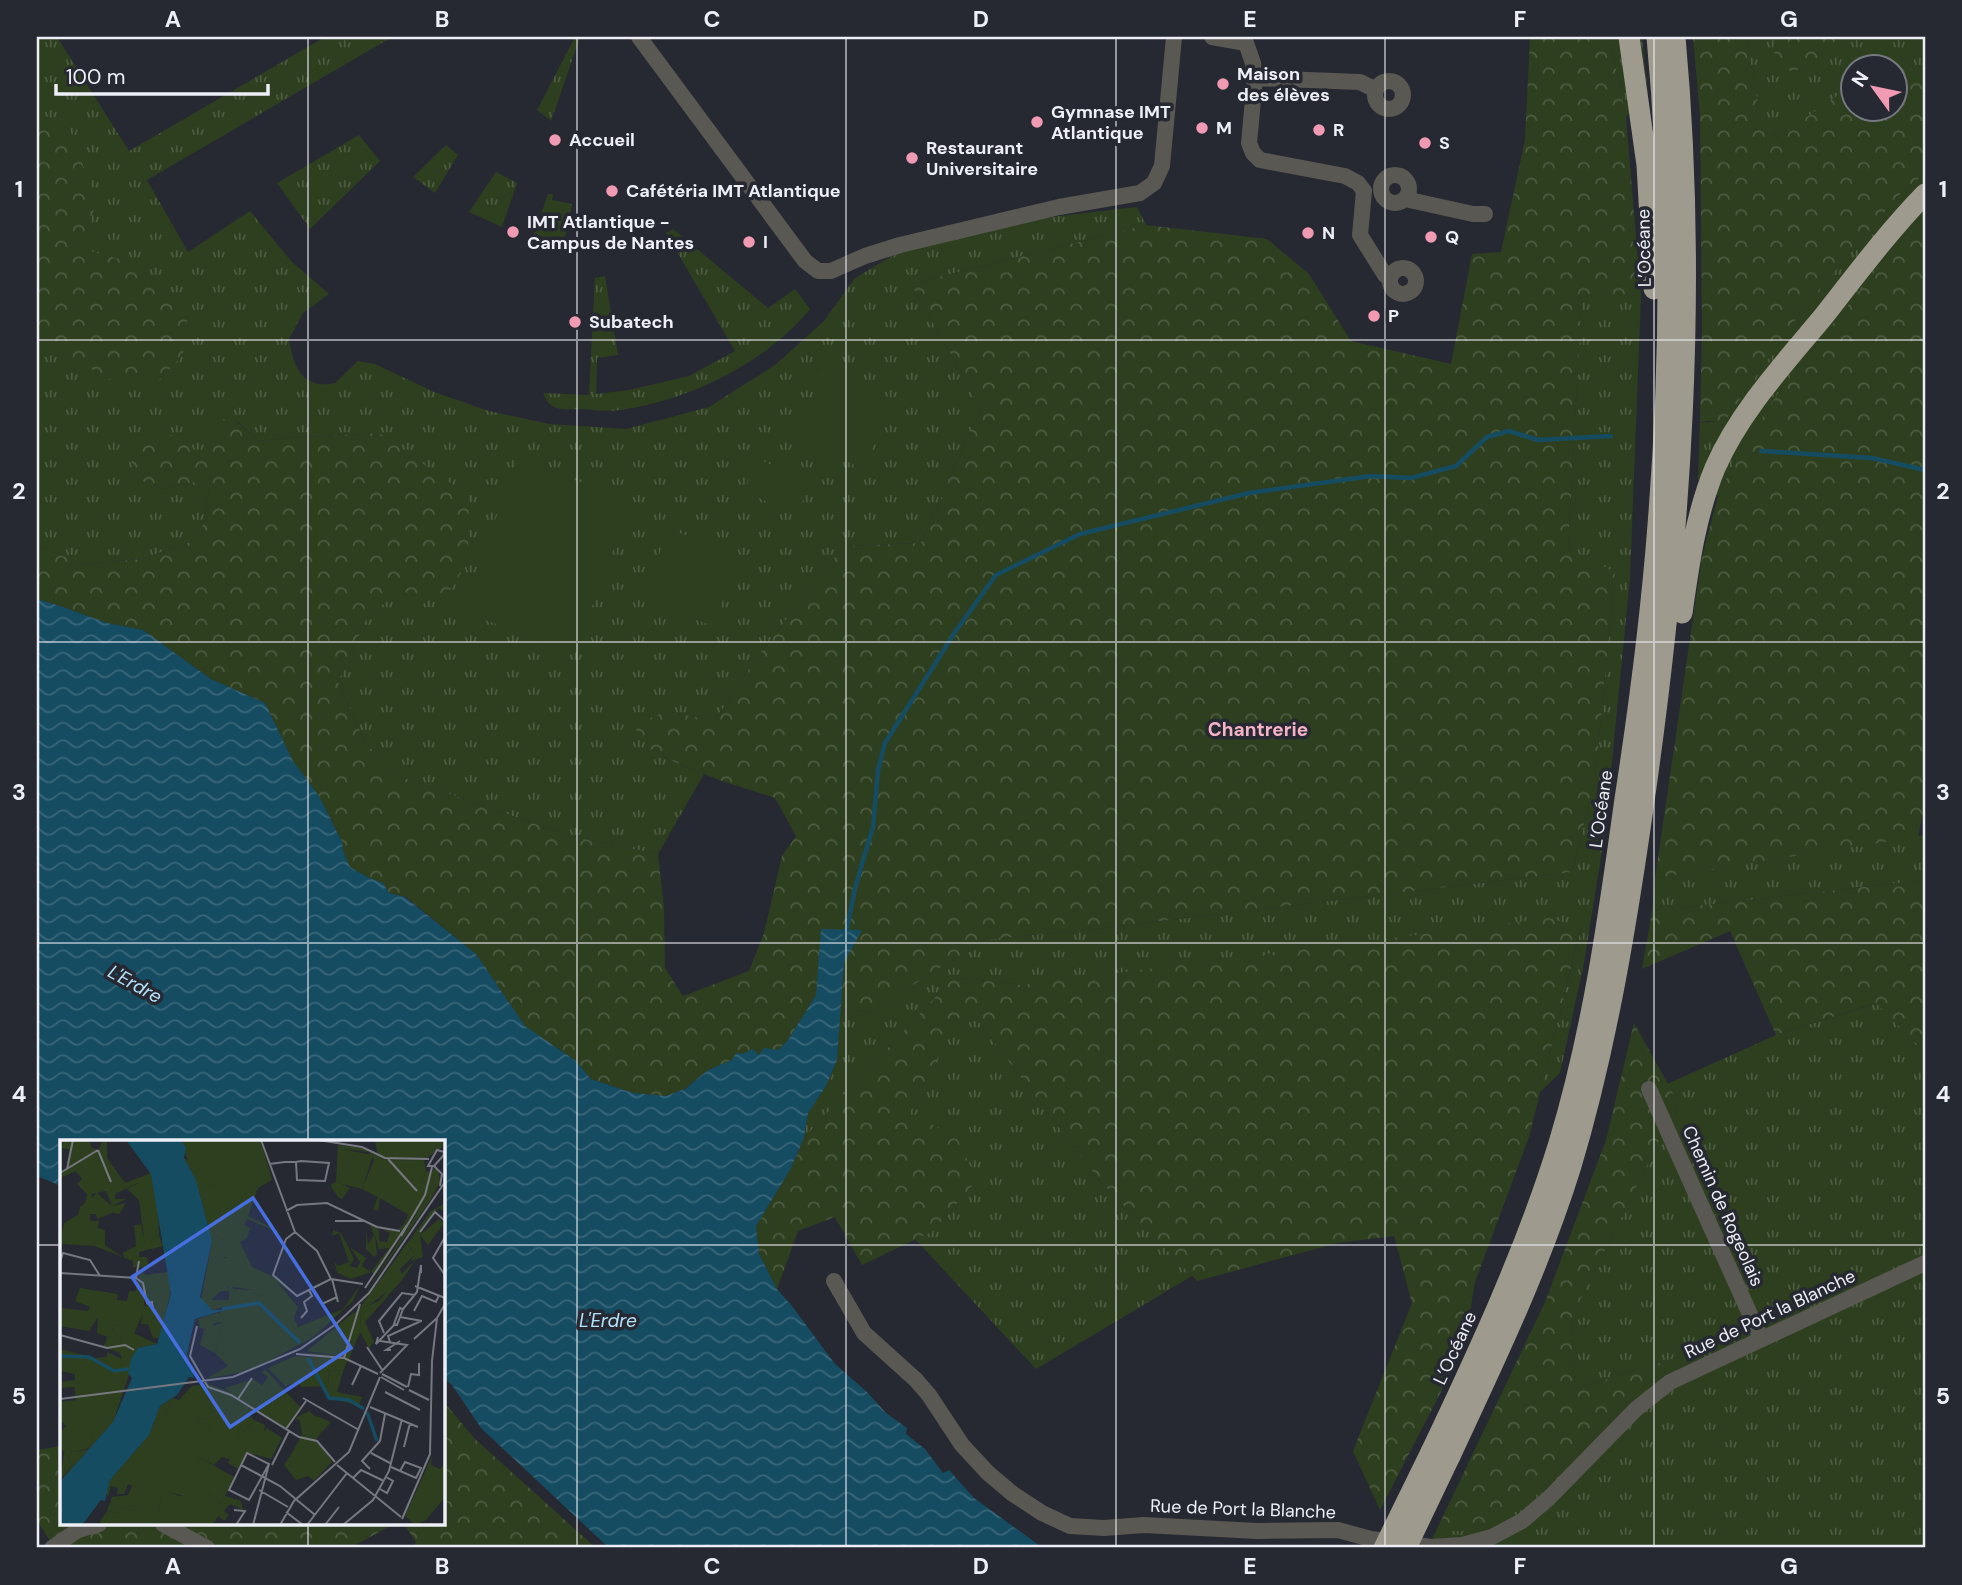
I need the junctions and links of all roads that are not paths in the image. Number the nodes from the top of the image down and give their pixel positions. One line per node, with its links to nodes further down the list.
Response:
1 (639, 37): 2 (street)
2 (1174, 37)
3 (1212, 37): 7 (street)
4 (1629, 37): 15 (highway)
5 (1657, 37): 15 (highway, L’Océane)
6 (1675, 37): 16 (highway, L’Océane)
7 (1255, 78): 8 (street); 10 (street)
8 (1376, 90)
9 (1381, 188): 10 (street); 12 (street); 12 (street)
10 (1364, 191): 14 (street)
11 (1925, 194): 16 (highway)
12 (1405, 199): 13 (street)
13 (1485, 214)
14 (1390, 279)
15 (1667, 341): 21 (highway, L’Océane)
16 (1663, 662): 21 (highway, L’Océane)
17 (1649, 1089): 20 (street, Chemin de Rogeolais)
18 (1925, 1263): 20 (street, Rue de Port la Blanche)
19 (834, 1281): 20 (street, Rue de Port la Blanche)
20 (1761, 1339)
21 (1441, 1454): 26 (highway, L’Océane, bridge); 27 (highway, L’Océane, bridge)
22 (167, 1526): 25 (street)
23 (83, 1527): 24 (street)
24 (52, 1548)
25 (207, 1548)
26 (1384, 1548)
27 (1406, 1548)

